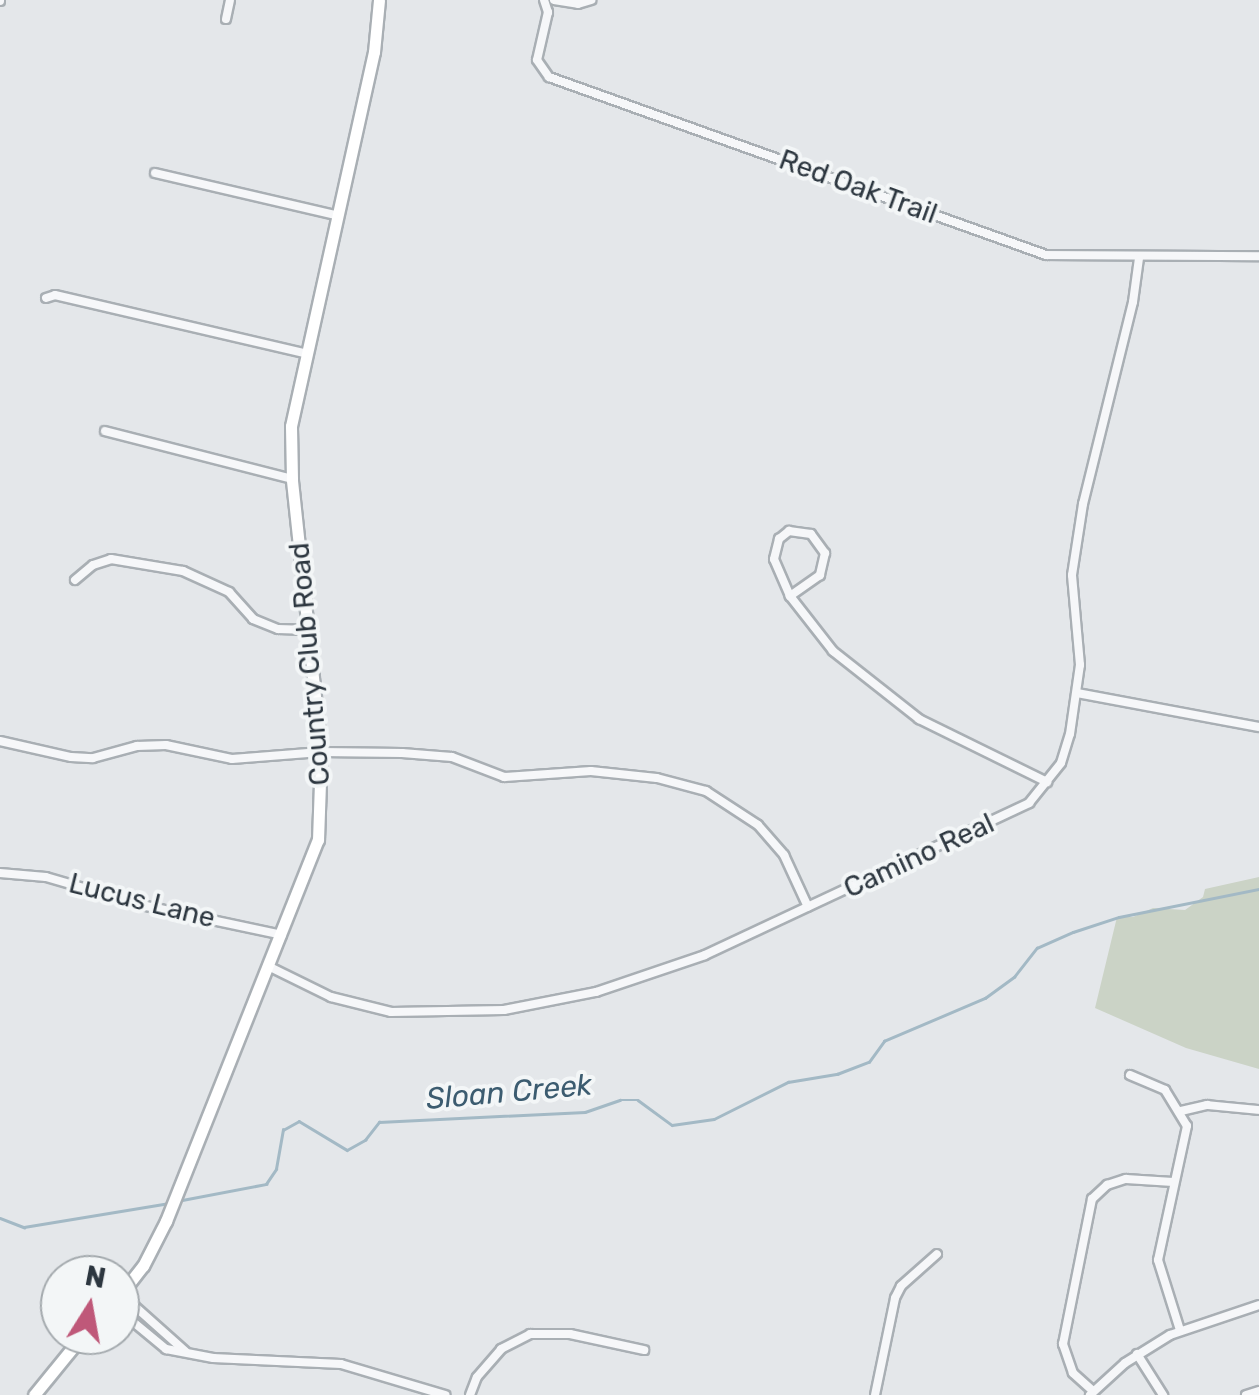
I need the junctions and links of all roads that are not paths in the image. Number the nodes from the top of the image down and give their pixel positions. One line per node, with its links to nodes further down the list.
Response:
1 (230, 0): 6 (street)
2 (379, 0): 8 (main road, Country Club Road)
3 (544, 0): 10 (street, Red Oak Trail)
4 (554, 0): 5 (street)
5 (590, 0)
6 (226, 19)
7 (154, 173): 8 (street)
8 (336, 215): 12 (main road, Country Club Road)
9 (1259, 256): 10 (street, Red Oak Trail)
10 (1139, 258): 18 (street, Camino Real)
11 (46, 298): 12 (street)
12 (304, 353): 14 (main road, Country Club Road)
13 (106, 431): 14 (street)
14 (292, 479): 17 (main road, Country Club Road)
15 (75, 580): 17 (street)
16 (790, 596): 16 (street); 22 (street)
17 (309, 630): 21 (main road, Country Club Road)
18 (1077, 693): 19 (street); 22 (street, Camino Real)
19 (1259, 727)
20 (0, 741): 21 (street)
21 (321, 752): 24 (street); 25 (main road, Country Club Road)
22 (1048, 782): 24 (street, Camino Real)
23 (0, 872): 25 (street, Lucus Lane)
24 (808, 907): 26 (street, Camino Real)
25 (282, 935): 26 (main road, Country Club Road)
26 (270, 967): 32 (main road, Country Club Road)
27 (1130, 1075): 29 (street)
28 (1259, 1110): 29 (street)
29 (1181, 1111): 30 (street)
30 (1173, 1182): 36 (street); 42 (street)
31 (936, 1254): 46 (street)
32 (140, 1270)
33 (1259, 1305): 36 (street)
34 (140, 1312): 38 (street)
35 (140, 1327): 38 (street)
36 (1180, 1330): 39 (street)
37 (644, 1350): 45 (street)
38 (189, 1354): 44 (street)
39 (1138, 1354): 42 (street); 47 (street)
40 (67, 1355): 43 (main road)
41 (1259, 1391): 48 (street)
42 (1091, 1393)
43 (34, 1395)
44 (445, 1395)
45 (470, 1395)
46 (875, 1395)
47 (1163, 1395)
48 (1246, 1395)

